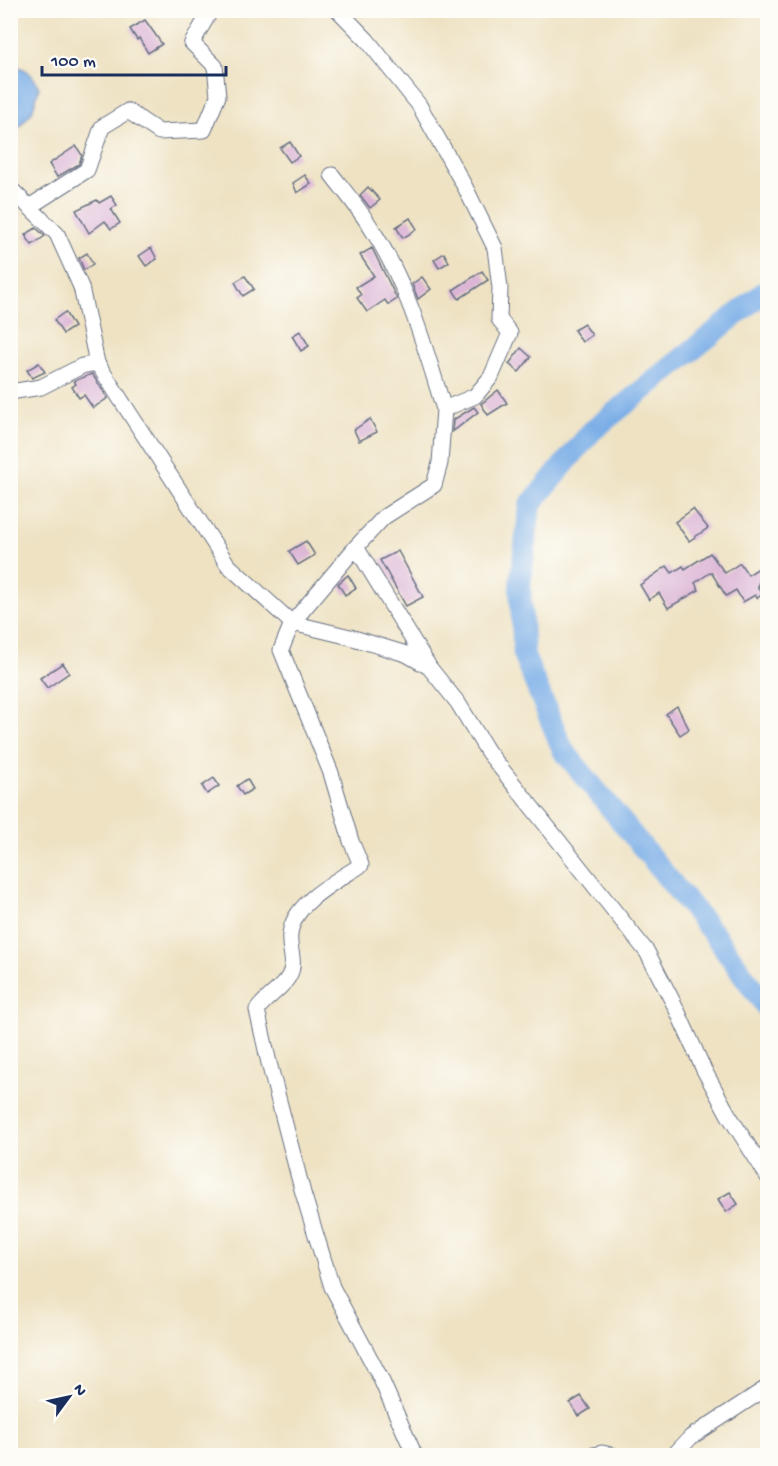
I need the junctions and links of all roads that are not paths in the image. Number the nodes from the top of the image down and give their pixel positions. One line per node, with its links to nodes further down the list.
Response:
1 (211, 10): 5 (street)
2 (338, 10): 8 (street)
3 (332, 175): 8 (street)
4 (10, 188): 5 (street)
5 (29, 207): 6 (street)
6 (97, 363): 7 (street); 10 (street)
7 (10, 392)
8 (444, 409): 9 (street)
9 (356, 547): 10 (street); 11 (street)
10 (292, 623): 11 (street); 14 (street)
11 (429, 667): 12 (street)
12 (768, 1177)
13 (768, 1387): 17 (street)
14 (415, 1455)
15 (589, 1455): 16 (street)
16 (615, 1455)
17 (673, 1455)

